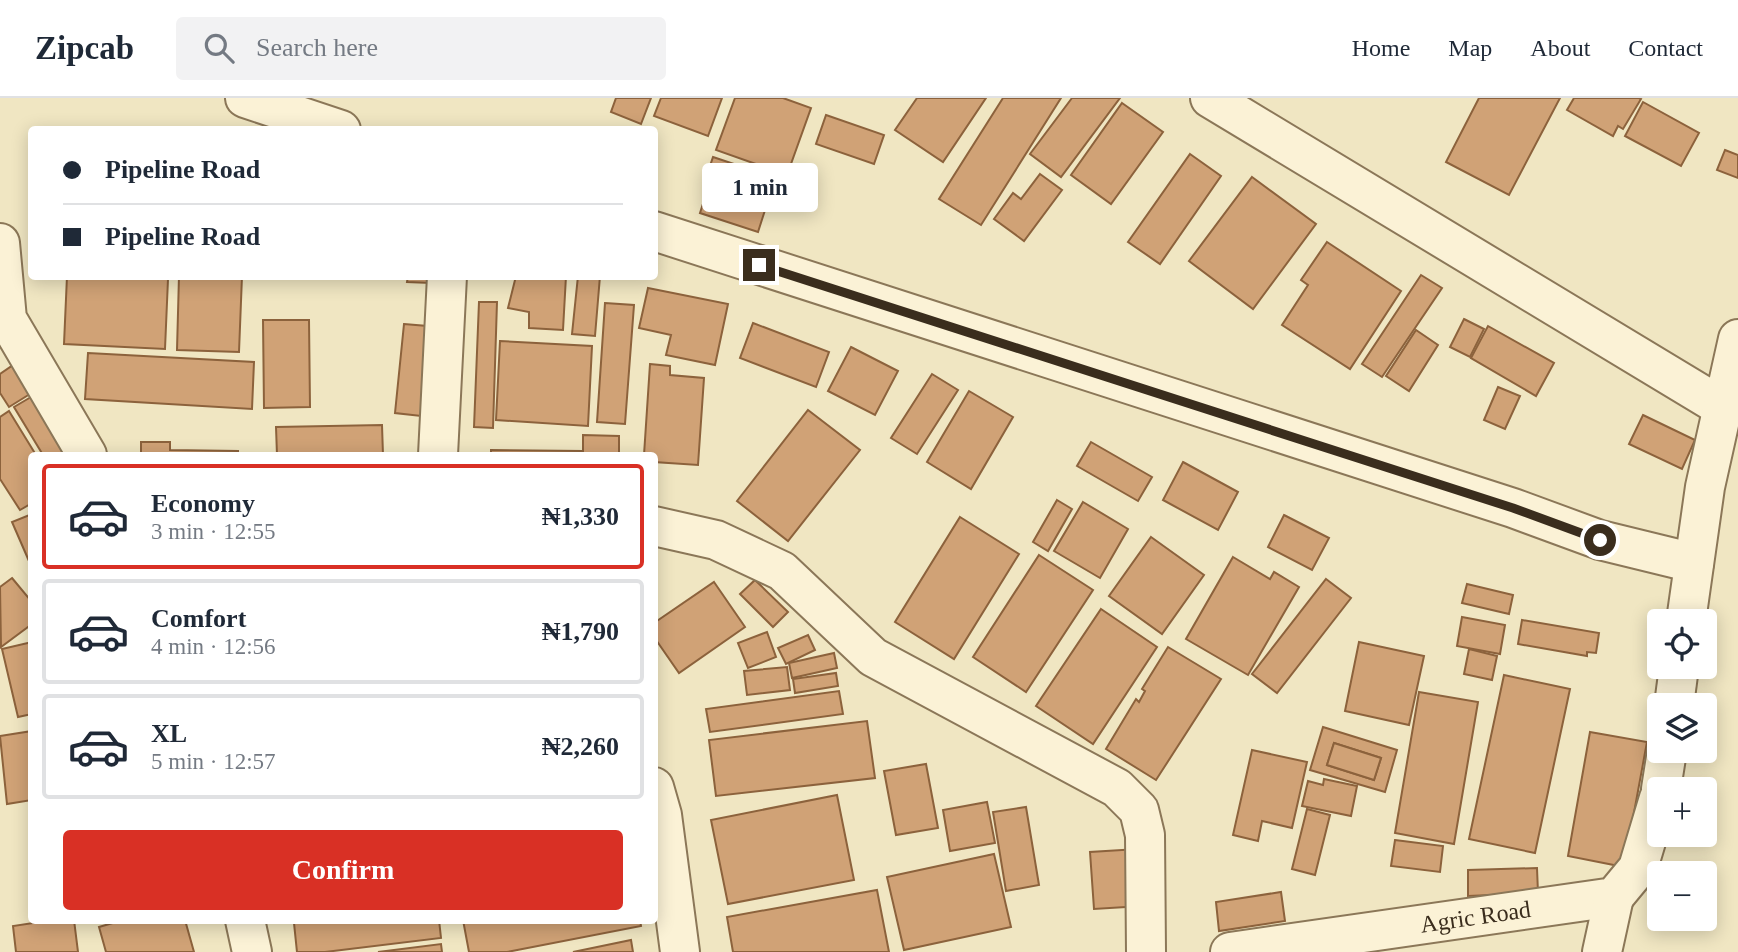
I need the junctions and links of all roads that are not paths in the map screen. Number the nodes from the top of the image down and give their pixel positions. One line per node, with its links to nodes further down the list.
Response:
1 (245, 98): 3 (street)
2 (1217, 100): 9 (street)
3 (329, 126)
4 (658, 232): 13 (street)
5 (0, 243): 7 (street)
6 (447, 280): 11 (street)
7 (4, 322): 10 (street)
8 (1738, 339): 9 (street)
9 (1723, 407): 13 (street)
10 (85, 452)
11 (438, 452)
12 (658, 527): 21 (street)
13 (1694, 563): 14 (street)
14 (1688, 609)
15 (658, 801): 20 (street)
16 (1647, 838): 17 (street)
17 (1614, 897): 22 (street, Agric Road); 23 (street)
18 (246, 924): 19 (street)
19 (252, 952)
20 (680, 952)
21 (1146, 952)
22 (1230, 952)
23 (1602, 952)

